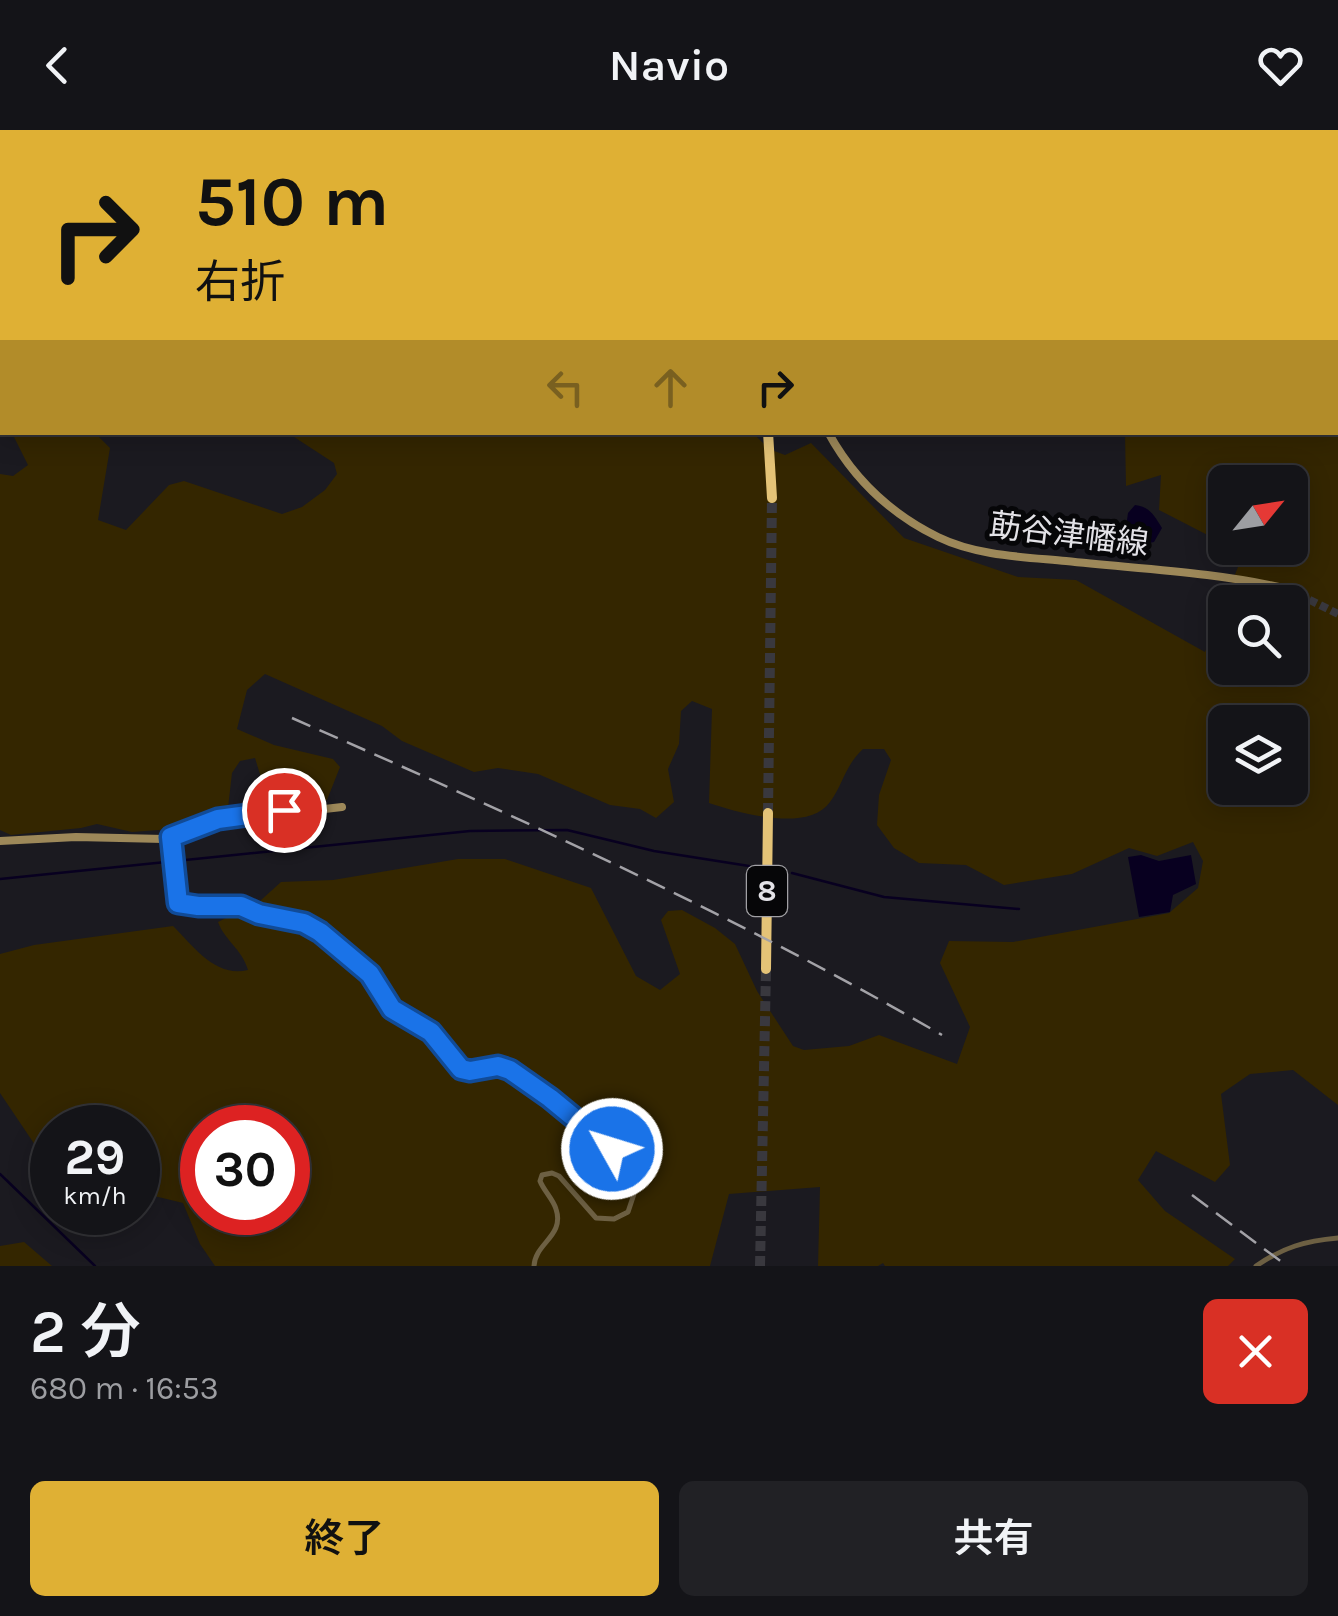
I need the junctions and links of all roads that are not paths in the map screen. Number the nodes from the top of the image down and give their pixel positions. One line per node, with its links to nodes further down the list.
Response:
1 (768, 435): 3 (highway)
2 (830, 435): 4 (main road, 莇谷津幡線)
3 (772, 498)
4 (1267, 585)
5 (342, 807): 7 (main road)
6 (768, 813): 9 (highway, 8)
7 (171, 837): 8 (main road); 11 (street)
8 (0, 841)
9 (766, 969)
10 (1338, 1238): 12 (street)
11 (534, 1266)
12 (1256, 1266)

